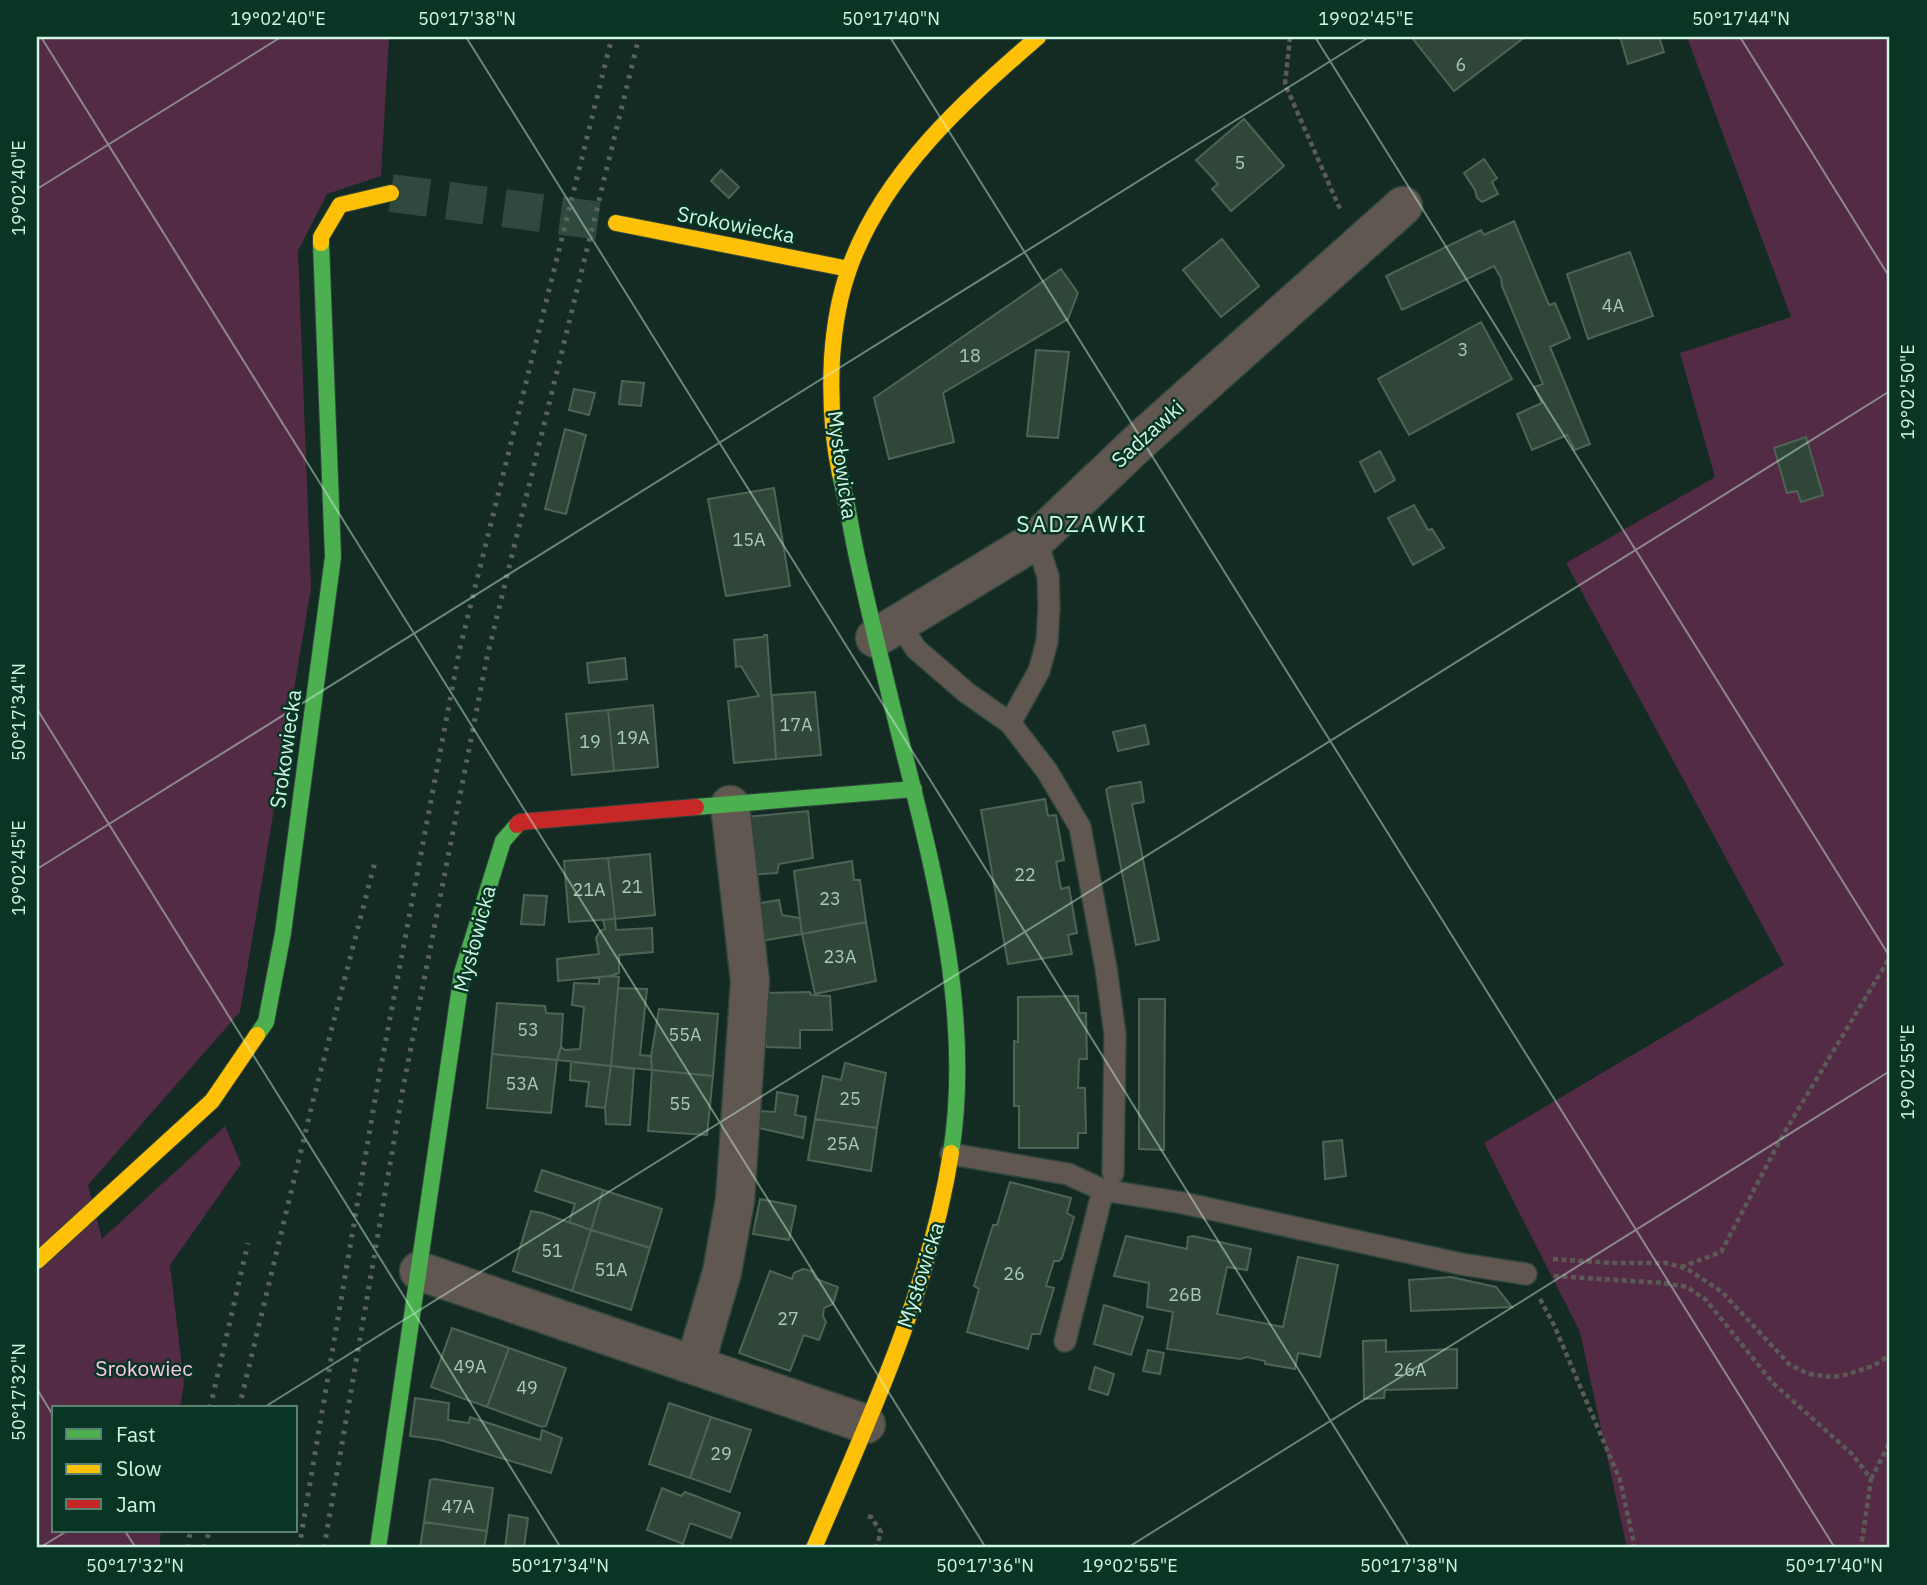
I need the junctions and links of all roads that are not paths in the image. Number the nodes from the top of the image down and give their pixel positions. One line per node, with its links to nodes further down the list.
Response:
1 (1038, 37): 5 (street, Mysłowicka)
2 (391, 193): 13 (street, Srokowiecka)
3 (1403, 206): 6 (street, Sadzawki)
4 (616, 223): 5 (street, Srokowiecka)
5 (849, 269): 7 (street, Mysłowicka)
6 (1036, 540): 7 (street, Sadzawki); 8 (lane)
7 (887, 631): 8 (lane); 9 (street, Mysłowicka)
8 (1010, 723): 12 (lane)
9 (914, 789): 10 (street, Mysłowicka); 11 (street, Mysłowicka)
10 (730, 805): 14 (street, Mysłowicka); 17 (street)
11 (951, 1154): 12 (lane); 18 (street, Mysłowicka)
12 (1108, 1181): 15 (lane); 16 (lane)
13 (37, 1261)
14 (419, 1271): 17 (street); 19 (street, Mysłowicka)
15 (1526, 1274)
16 (1065, 1341)
17 (695, 1365): 18 (street)
18 (866, 1424): 20 (street, Mysłowicka)
19 (378, 1548)
20 (814, 1548)

